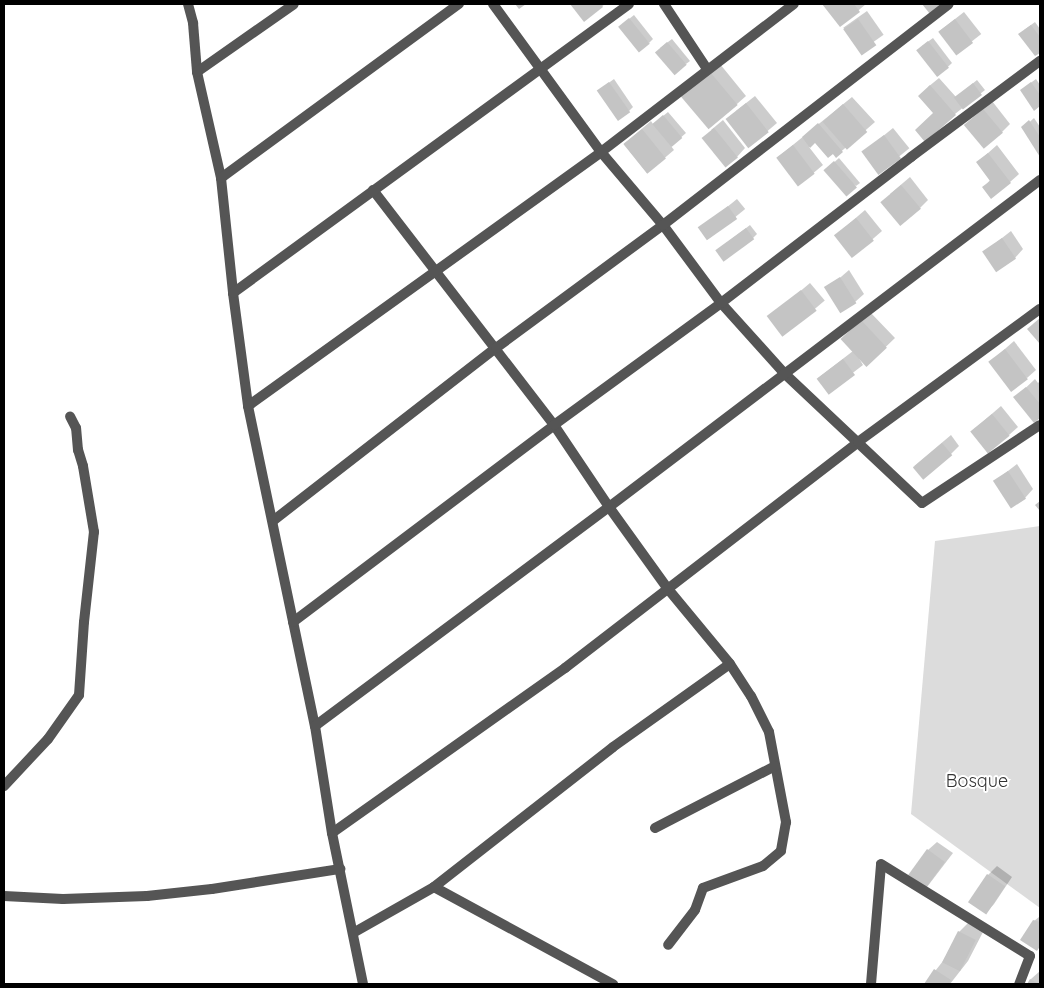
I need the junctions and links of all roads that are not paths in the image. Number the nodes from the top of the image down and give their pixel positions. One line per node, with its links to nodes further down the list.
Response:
1 (188, 4): 12 (street)
2 (294, 4): 12 (street)
3 (459, 4): 14 (street)
4 (493, 4): 10 (street)
5 (629, 4): 10 (street)
6 (664, 4): 11 (street)
7 (794, 4): 11 (street)
8 (949, 4): 17 (street)
9 (1040, 61): 20 (street)
10 (540, 69): 13 (street); 16 (street)
11 (707, 69): 13 (street)
12 (197, 72): 14 (street)
13 (600, 152): 17 (street); 18 (street)
14 (221, 178): 19 (street)
15 (1040, 180): 23 (street)
16 (373, 190): 18 (street); 19 (street)
17 (663, 225): 20 (street); 22 (street)
18 (435, 271): 22 (street); 24 (street)
19 (233, 293): 24 (street)
20 (721, 304): 23 (street); 27 (street)
21 (1040, 309): 28 (street)
22 (496, 348): 27 (street); 30 (street)
23 (785, 374): 28 (street); 29 (street)
24 (248, 406): 30 (street)
25 (70, 416): 36 (street)
26 (1040, 424): 28 (street)
27 (554, 425): 29 (street); 32 (street)
28 (858, 442): 31 (street)
29 (609, 507): 31 (street); 34 (street)
30 (274, 520): 32 (street)
31 (668, 589): 33 (street); 38 (street)
32 (292, 622): 34 (street)
33 (730, 664): 35 (street); 40 (street)
34 (315, 726): 38 (street)
35 (775, 766): 37 (street); 43 (street)
36 (4, 786)
37 (655, 828)
38 (332, 833): 39 (street)
39 (340, 869): 41 (street); 42 (street)
40 (434, 887): 42 (street); 45 (street)
41 (4, 896)
42 (353, 933): 44 (street)
43 (668, 945)
44 (362, 984)
45 (613, 984)
46 (871, 984): 47 (street)
47 (1019, 984)

